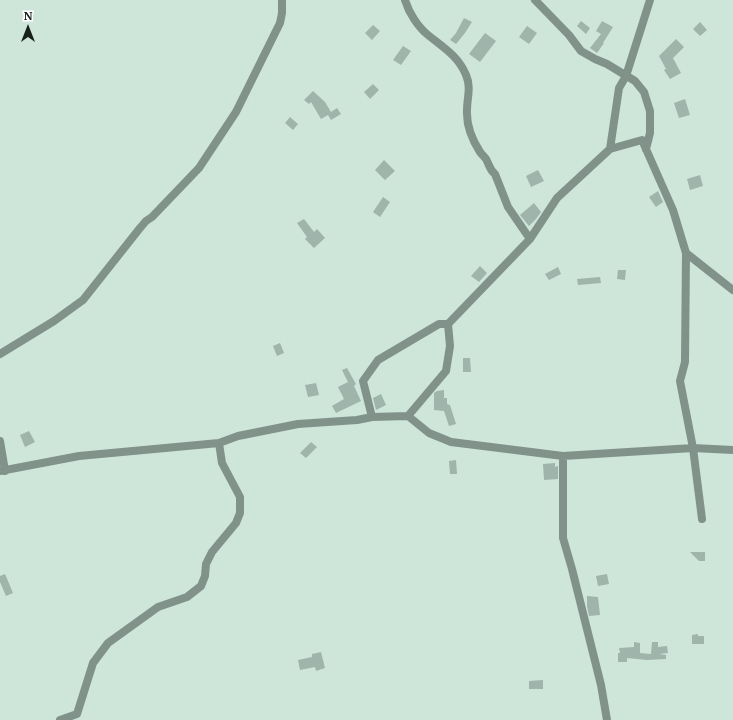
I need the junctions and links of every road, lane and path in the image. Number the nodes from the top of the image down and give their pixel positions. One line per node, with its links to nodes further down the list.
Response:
1 (282, 0): 12 (street)
2 (405, 0): 8 (street)
3 (535, 0): 5 (street)
4 (650, 0): 5 (street)
5 (626, 76): 6 (street); 7 (street)
6 (610, 149): 7 (street); 8 (street)
7 (646, 149): 9 (street)
8 (530, 239): 11 (street)
9 (686, 253): 10 (street); 17 (street)
10 (733, 290)
11 (448, 324): 13 (street); 14 (street)
12 (0, 354)
13 (408, 416): 14 (street); 19 (street)
14 (372, 417): 16 (street)
15 (0, 441): 20 (street)
16 (219, 443): 20 (street); 22 (street)
17 (693, 448): 18 (street); 19 (street); 21 (street)
18 (733, 450)
19 (563, 456): 23 (street)
20 (2, 471)
21 (702, 519)
22 (60, 720)
23 (607, 720)

